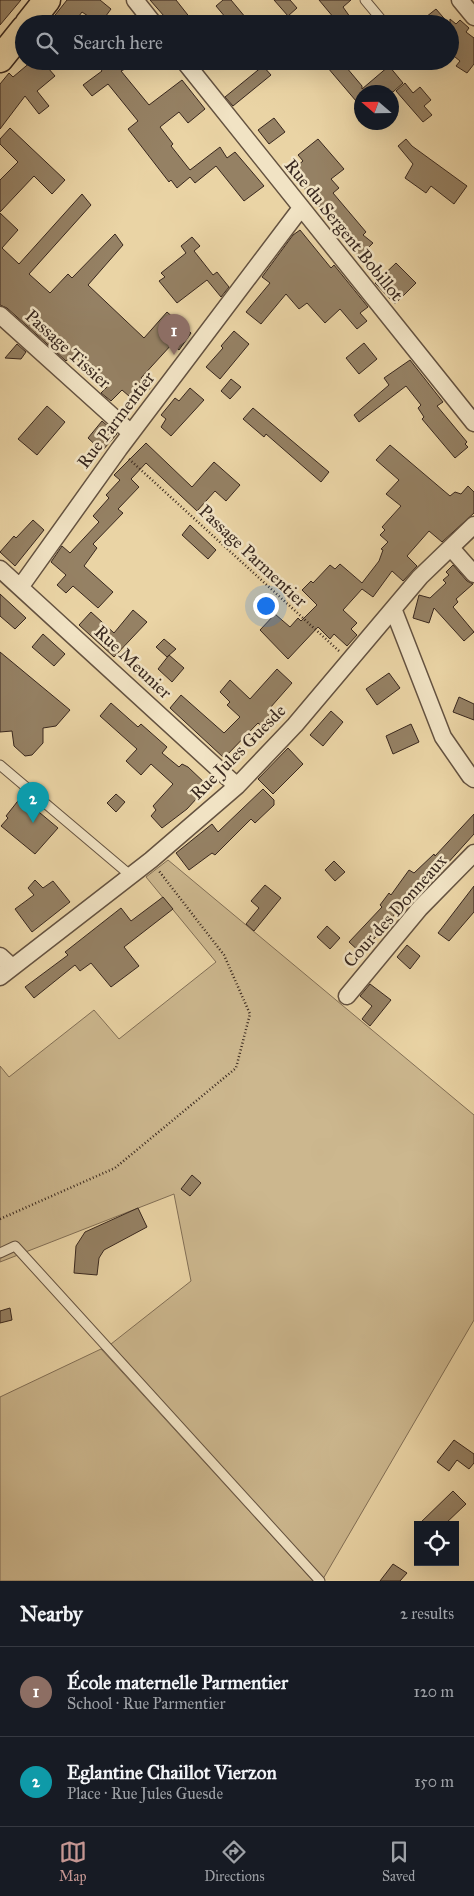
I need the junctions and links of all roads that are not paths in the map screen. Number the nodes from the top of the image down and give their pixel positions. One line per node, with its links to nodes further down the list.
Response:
1 (47, 0): 5 (main road)
2 (135, 0): 6 (street)
3 (365, 0): 7 (lane)
4 (460, 0): 8 (street)
5 (35, 15)
6 (147, 15)
7 (378, 15)
8 (474, 17)
9 (15, 40): 10 (main road)
10 (0, 59)
11 (191, 70): 12 (street, Rue du Sergent Bobillot)
12 (301, 208): 14 (street, Rue du Sergent Bobillot); 15 (street, Rue Parmentier)
13 (0, 316): 15 (street, Passage Tissier)
14 (474, 423)
15 (130, 433): 20 (street, Rue Parmentier)
16 (474, 524): 17 (street, Rue Jules Guesde)
17 (450, 548): 19 (street); 21 (street, Rue Jules Guesde)
18 (0, 568): 20 (street, Rue Meunier)
19 (474, 574)
20 (21, 586): 24 (street, Rue Meunier)
21 (394, 611): 23 (street); 24 (street, Rue Jules Guesde)
22 (0, 765): 26 (lane)
23 (474, 779)
24 (237, 786): 26 (street, Rue Jules Guesde)
25 (474, 853): 29 (street, Cour des Donneaux)
26 (130, 875): 28 (street, Rue Jules Guesde)
27 (0, 956): 28 (street)
28 (6, 972)
29 (347, 996)
30 (0, 1253): 31 (lane)
31 (320, 1581)

